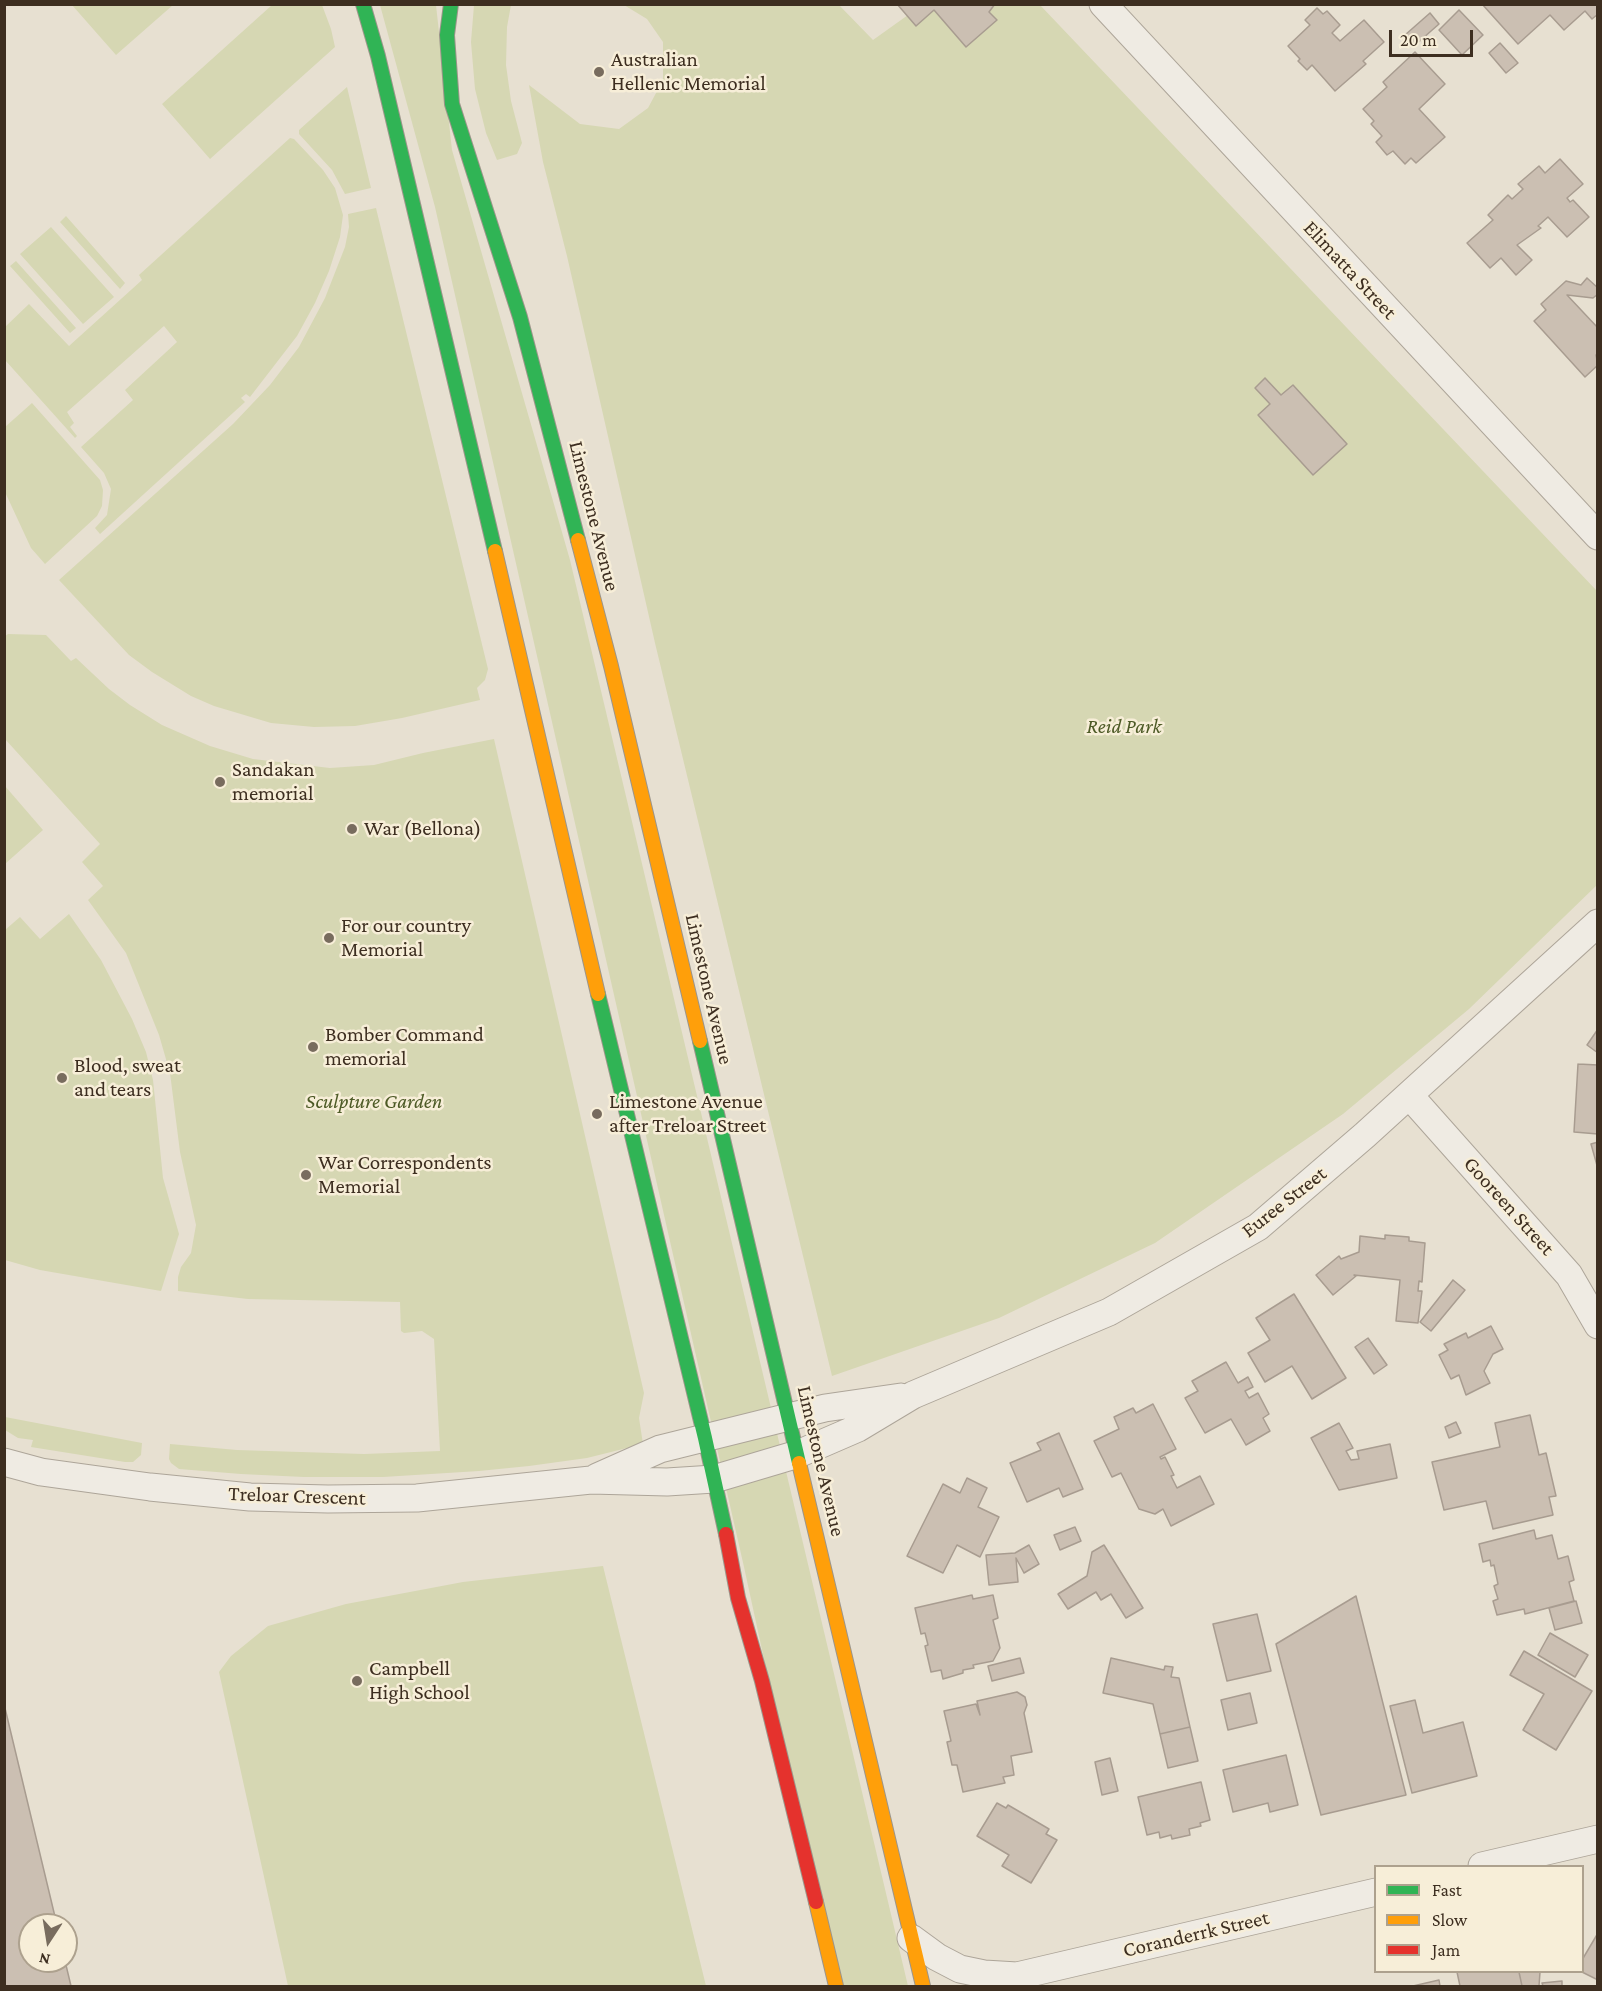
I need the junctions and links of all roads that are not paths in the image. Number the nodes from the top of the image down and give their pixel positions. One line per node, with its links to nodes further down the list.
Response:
1 (363, 4): 10 (main road)
2 (451, 4): 9 (main road, Limestone Avenue)
3 (1103, 4): 4 (street, Elimatta Street)
4 (1598, 536)
5 (1598, 923): 6 (street, Euree Street)
6 (1409, 1095): 7 (street, Gooreen Street); 8 (street, Euree Street)
7 (1598, 1325)
8 (914, 1395): 9 (street, Euree Street); 11 (street, Euree Street)
9 (789, 1418): 10 (street, Euree Street); 11 (main road, Limestone Avenue)
10 (705, 1438): 13 (main road); 14 (street, Treloar Crescent)
11 (798, 1454): 13 (street, Euree Street); 18 (main road, Limestone Avenue)
12 (4, 1462): 14 (street, Treloar Crescent)
13 (714, 1479): 14 (street, Treloar Crescent); 20 (main road)
14 (591, 1480)
15 (1598, 1839): 16 (street)
16 (1486, 1865)
17 (1374, 1892): 19 (street, Coranderrk Street)
18 (911, 1938): 19 (street, Coranderrk Street); 21 (main road, Limestone Avenue)
19 (1010, 1981)
20 (836, 1986)
21 (923, 1986)

